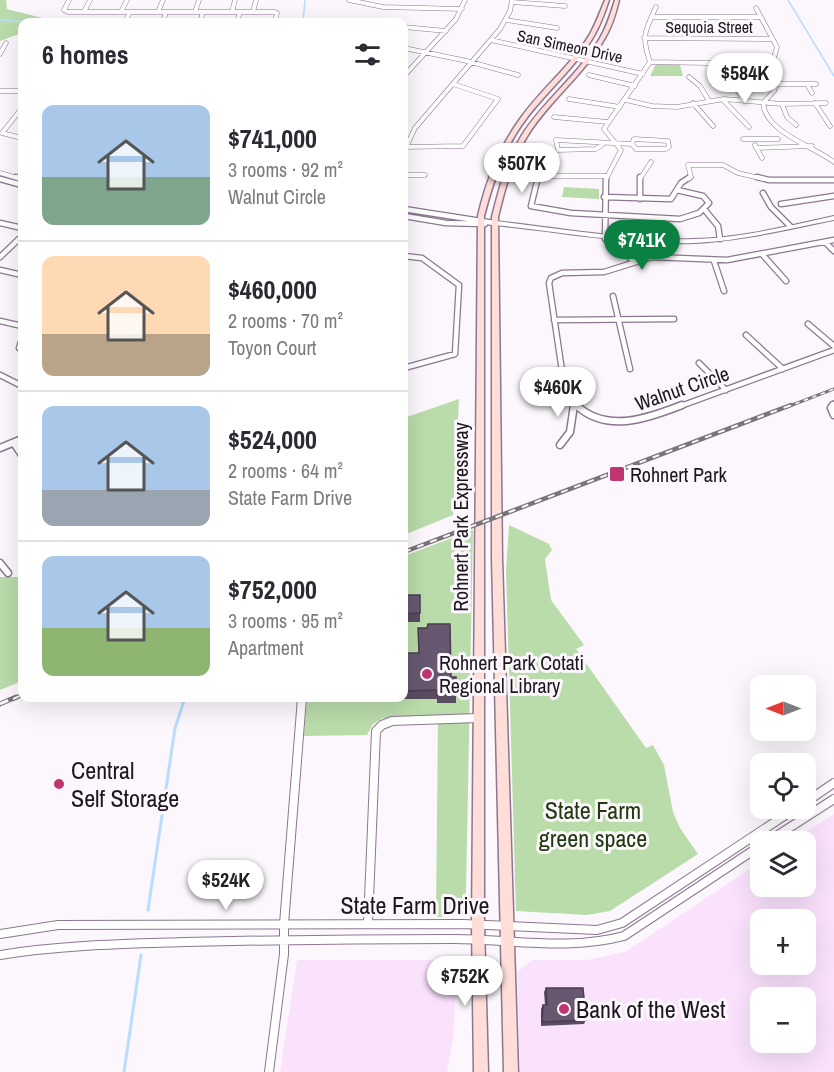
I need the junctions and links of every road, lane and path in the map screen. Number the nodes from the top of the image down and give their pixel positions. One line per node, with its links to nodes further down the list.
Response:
1 (69, 0): 19 (street)
2 (90, 0): 19 (street)
3 (127, 0): 21 (street)
4 (163, 0): 23 (street)
5 (199, 0): 25 (street)
6 (235, 0): 27 (street)
7 (256, 0): 29 (street)
8 (349, 0): 15 (street)
9 (465, 0): 18 (street)
10 (607, 0): 49 (main road, Rohnert Park Expressway)
11 (616, 0): 51 (main road, Rohnert Park Expressway)
12 (418, 1): 15 (street)
13 (512, 1): 14 (street); 38 (street)
14 (565, 6)
15 (417, 7): 18 (street)
16 (656, 7): 31 (street)
17 (756, 8): 32 (street)
18 (462, 9): 41 (street)
19 (84, 12): 20 (street)
20 (91, 12): 21 (street); 30 (street)
21 (121, 12): 22 (street)
22 (130, 12): 23 (street); 33 (street)
23 (158, 12): 24 (street)
24 (166, 12): 25 (street); 34 (street)
25 (195, 12): 26 (street)
26 (203, 12): 27 (street); 35 (street)
27 (232, 12): 28 (street)
28 (240, 12): 29 (street); 36 (street)
29 (253, 12): 37 (street)
30 (89, 17)
31 (653, 17): 32 (street); 42 (street)
32 (761, 17): 43 (street)
33 (127, 18)
34 (164, 18)
35 (201, 18)
36 (238, 18)
37 (276, 18)
38 (506, 20): 40 (street); 44 (street)
39 (408, 27): 41 (street)
40 (557, 28)
41 (446, 31): 47 (street)
42 (644, 38): 43 (street, Sequoia Street); 52 (street)
43 (773, 39): 53 (street)
44 (491, 40): 49 (street, San Simeon Drive); 50 (street)
45 (6, 43): 48 (street)
46 (408, 49): 47 (street)
47 (426, 52): 50 (street); 54 (street)
48 (0, 54)
49 (576, 59): 51 (street, San Simeon Drive); 120 (main road, Rohnert Park Expressway)
50 (472, 62): 56 (street); 60 (street)
51 (586, 62): 55 (street, San Simeon Drive); 122 (main road, Rohnert Park Expressway)
52 (650, 62): 53 (street); 55 (street)
53 (771, 64): 61 (street)
54 (408, 71)
55 (643, 74): 64 (street)
56 (518, 75)
57 (589, 75): 64 (street)
58 (689, 77): 71 (street)
59 (729, 78): 72 (street)
60 (453, 84): 90 (street); 95 (street)
61 (776, 84): 62 (street); 73 (street)
62 (807, 84): 63 (street); 67 (street)
63 (816, 84)
64 (635, 86): 69 (street)
65 (0, 91): 66 (street)
66 (18, 91)
67 (812, 93)
68 (569, 99): 78 (street)
69 (626, 100): 76 (street); 78 (street)
70 (723, 100): 71 (street); 72 (street); 85 (street)
71 (709, 101): 76 (street)
72 (744, 101): 73 (street)
73 (762, 103): 77 (street); 94 (street)
74 (816, 103): 75 (street); 77 (street); 84 (street)
75 (826, 103)
76 (693, 104): 83 (street)
77 (782, 104): 82 (street)
78 (620, 107): 81 (street)
79 (18, 113): 86 (street)
80 (554, 117): 81 (street)
81 (608, 122): 92 (street)
82 (796, 125)
83 (713, 126)
84 (830, 126)
85 (749, 127)
86 (18, 137)
87 (778, 139): 89 (street)
88 (743, 140): 89 (street)
89 (752, 140): 96 (street)
90 (408, 141)
91 (602, 144): 91 (street); 92 (street)
92 (619, 144): 93 (street); 103 (street)
93 (632, 144): 93 (street)
94 (812, 146): 96 (street); 99 (street)
95 (408, 147)
96 (756, 148): 97 (street)
97 (762, 158)
98 (651, 162): 113 (street)
99 (834, 162)
100 (0, 173): 104 (street)
101 (408, 175): 102 (street)
102 (425, 175)
103 (606, 176): 112 (street); 118 (street)
104 (18, 177)
105 (0, 179): 107 (street)
106 (834, 179): 108 (street); 109 (street)
107 (18, 184)
108 (834, 187)
109 (677, 190): 113 (street); 115 (street)
110 (763, 193): 123 (street)
111 (834, 196): 114 (street)
112 (604, 197): 113 (street); 118 (street)
113 (640, 199)
114 (781, 204)
115 (704, 209): 118 (street); 127 (street)
116 (408, 210): 120 (street)
117 (408, 216): 120 (street)
118 (604, 216): 125 (street)
119 (834, 218): 123 (street)
120 (481, 222): 122 (street); 168 (main road, Rohnert Park Expressway)
121 (0, 223): 124 (street)
122 (494, 223): 125 (street); 178 (main road, Rohnert Park Expressway)
123 (790, 226): 127 (street)
124 (18, 227)
125 (604, 236): 126 (street); 135 (street)
126 (617, 237): 127 (street); 135 (street)
127 (720, 239)
128 (18, 240): 134 (street)
129 (834, 240): 130 (street)
130 (825, 242): 131 (street); 132 (street)
131 (834, 251)
132 (762, 254): 136 (street); 139 (street)
133 (408, 256): 151 (street)
134 (0, 257)
135 (634, 261): 136 (street); 144 (street)
136 (714, 261): 140 (street)
137 (0, 270): 138 (street)
138 (18, 274)
139 (786, 281)
140 (724, 291)
141 (613, 296): 142 (street)
142 (618, 319): 143 (street); 144 (street); 152 (street)
143 (675, 319)
144 (554, 320): 157 (street)
145 (0, 321): 147 (street)
146 (808, 324): 149 (street)
147 (18, 325)
148 (746, 335): 153 (street)
149 (834, 348): 153 (street, Walnut Circle)
150 (699, 363): 156 (street)
151 (408, 367)
152 (630, 369)
153 (783, 369): 156 (street, Walnut Circle)
154 (0, 375): 155 (street)
155 (18, 384)
156 (726, 390): 157 (street, Walnut Circle)
157 (574, 404): 162 (street)
158 (832, 406): 159 (street)
159 (834, 415)
160 (18, 441): 161 (street)
161 (14, 443): 163 (street); 164 (street)
162 (560, 445)
163 (0, 448)
164 (18, 449)
165 (0, 563): 166 (street)
166 (8, 573)
167 (302, 702): 176 (street)
168 (478, 718): 175 (street); 177 (main road, Rohnert Park Expressway)
169 (834, 783): 170 (street)
170 (816, 795)
171 (834, 799): 173 (street)
172 (779, 819): 178 (street, State Farm Drive)
173 (784, 831)
174 (750, 853): 182 (street, State Farm Drive)
175 (368, 923): 176 (street, State Farm Drive); 177 (street, State Farm Drive)
176 (284, 924): 179 (street, State Farm Drive); 180 (street)
177 (478, 924): 178 (street, State Farm Drive); 181 (main road, Rohnert Park Expressway)
178 (507, 925): 182 (main road, Rohnert Park Expressway)
179 (0, 934)
180 (284, 940): 181 (street, State Farm Drive); 183 (street, State Farm Drive); 184 (street)
181 (478, 940): 182 (street, State Farm Drive); 185 (main road, Rohnert Park Expressway)
182 (507, 941): 186 (main road, Rohnert Park Expressway)
183 (0, 955)
184 (269, 1072)
185 (481, 1072)
186 (511, 1072)

